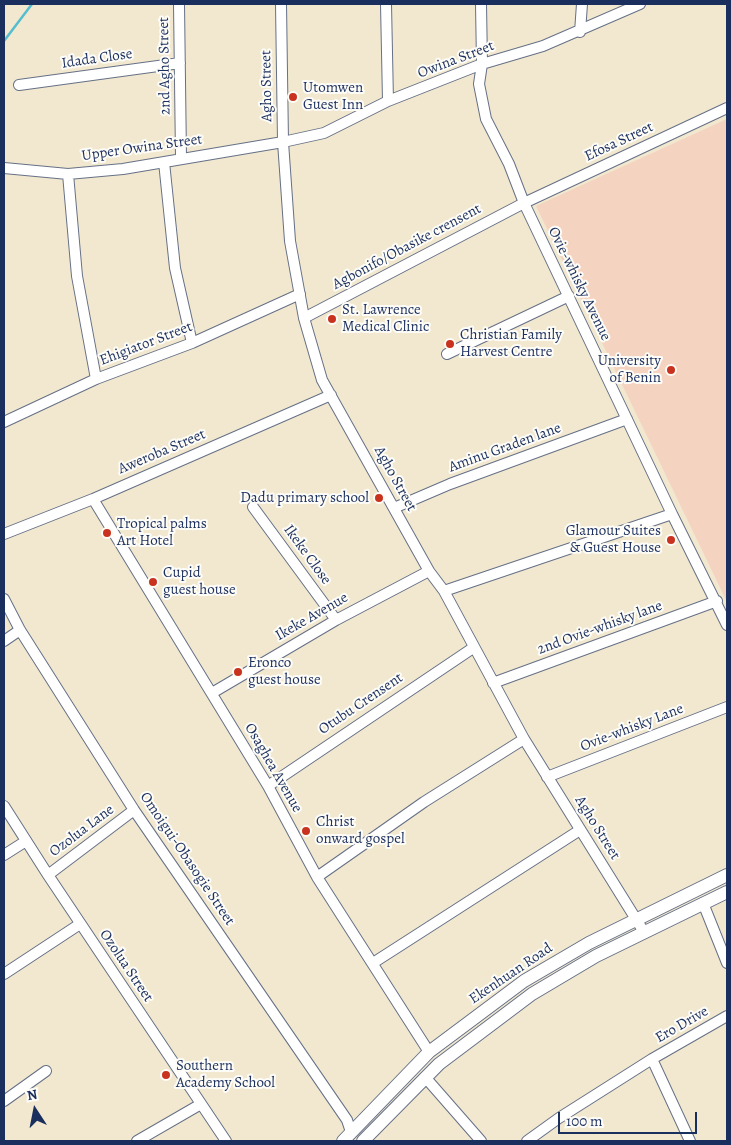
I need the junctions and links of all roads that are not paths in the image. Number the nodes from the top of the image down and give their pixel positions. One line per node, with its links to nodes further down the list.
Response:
1 (179, 4): 8 (street, 2nd Agho Street)
2 (281, 4): 13 (street, Agho Street)
3 (386, 4): 11 (street)
4 (481, 4): 9 (street, Ovie-whisky Avenue)
5 (582, 4): 7 (street)
6 (640, 4): 7 (street, Owina Street)
7 (580, 32): 9 (street, Owina Street)
8 (180, 63): 10 (street, Idada Close); 14 (street, 2nd Agho Street)
9 (482, 64): 11 (street, Owina Street); 18 (street, Ovie-whisky Avenue)
10 (19, 85)
11 (388, 101): 13 (street, Owina Street)
12 (727, 108): 18 (street, Efosa Street)
13 (283, 142): 14 (street, Upper Owina Street); 19 (street, Agho Street)
14 (181, 158): 15 (street, Upper Owina Street)
15 (164, 162): 17 (street, Upper Owina Street); 22 (street)
16 (4, 168): 17 (street, Upper Owina Street)
17 (68, 174): 24 (street)
18 (524, 203): 20 (street, Ovie-whisky Avenue); 21 (street, Agbonifo/Obasike crensent)
19 (300, 294): 21 (street, Agho Street); 22 (street, Ehigiator Street)
20 (568, 296): 23 (street); 26 (street, Ovie-whisky Avenue)
21 (304, 318): 25 (street, Agho Street)
22 (192, 343): 24 (street, Ehigiator Street)
23 (447, 354)
24 (96, 379): 27 (street, Ehigiator Street)
25 (331, 395): 28 (street, Aweroba Street); 30 (street, Agho Street)
26 (627, 420): 30 (street, Aminu Graden lane); 31 (street, Ovie-whisky Avenue)
27 (4, 422)
28 (93, 499): 32 (street, Aweroba Street); 43 (street, Osaghea Avenue)
29 (254, 507): 37 (street, Ikeke Close)
30 (394, 508): 33 (street, Agho Street)
31 (672, 514): 34 (street); 36 (street, Ovie-whisky Avenue)
32 (4, 534)
33 (430, 571): 34 (street, Agho Street); 37 (street, Ikeke Avenue)
34 (444, 591): 41 (street, Agho Street)
35 (4, 599): 39 (street, Omoigui-Obasogie Street)
36 (717, 602): 38 (street, Ovie-whisky Avenue); 42 (street, 2nd Ovie-whisky lane)
37 (336, 620): 43 (street, Ikeke Avenue)
38 (727, 625)
39 (20, 630): 40 (street); 49 (street, Omoigui-Obasogie Street)
40 (4, 641)
41 (473, 648): 42 (street, Agho Street); 47 (street, Otubu Crensent)
42 (493, 684): 45 (street, Agho Street)
43 (212, 693): 47 (street, Osaghea Avenue)
44 (727, 707): 46 (street, Ovie-whisky Lane)
45 (524, 739): 46 (street, Agho Street); 55 (street)
46 (547, 777): 50 (street, Agho Street)
47 (268, 786): 55 (street, Osaghea Avenue)
48 (4, 806): 51 (street, Ozolua Street)
49 (134, 810): 53 (street, Ozolua Lane); 71 (street, Omoigui-Obasogie Street)
50 (580, 830): 58 (street, Agho Street); 61 (street)
51 (26, 841): 52 (street); 53 (street, Ozolua Street)
52 (4, 854)
53 (48, 875): 59 (street, Ozolua Street)
54 (727, 875): 58 (main road, Ekenhuan Road)
55 (317, 877): 61 (street, Osaghea Avenue)
56 (727, 892): 57 (main road, Ekenhuan Road)
57 (703, 903): 60 (main road, Ekenhuan Road); 62 (street)
58 (637, 918): 60 (street, Agho Street); 65 (main road, Ekenhuan Road)
59 (80, 924): 63 (street); 70 (street, Ozolua Street)
60 (644, 932): 68 (main road, Ekenhuan Road)
61 (373, 963): 65 (street, Osaghea Avenue)
62 (727, 963)
63 (4, 974)
64 (727, 1016): 66 (street, Ero Drive)
65 (430, 1052): 71 (main road, Ekenhuan Road)
66 (652, 1059): 76 (street); 77 (street, Ero Drive)
67 (46, 1071): 69 (street)
68 (425, 1077): 74 (main road, Ekenhuan Road); 75 (street)
69 (4, 1101)
70 (201, 1104): 72 (street); 73 (street, Ozolua Street)
71 (347, 1137)
72 (137, 1141)
73 (226, 1141)
74 (363, 1141)
75 (481, 1141)
76 (527, 1141)
77 (690, 1141)

